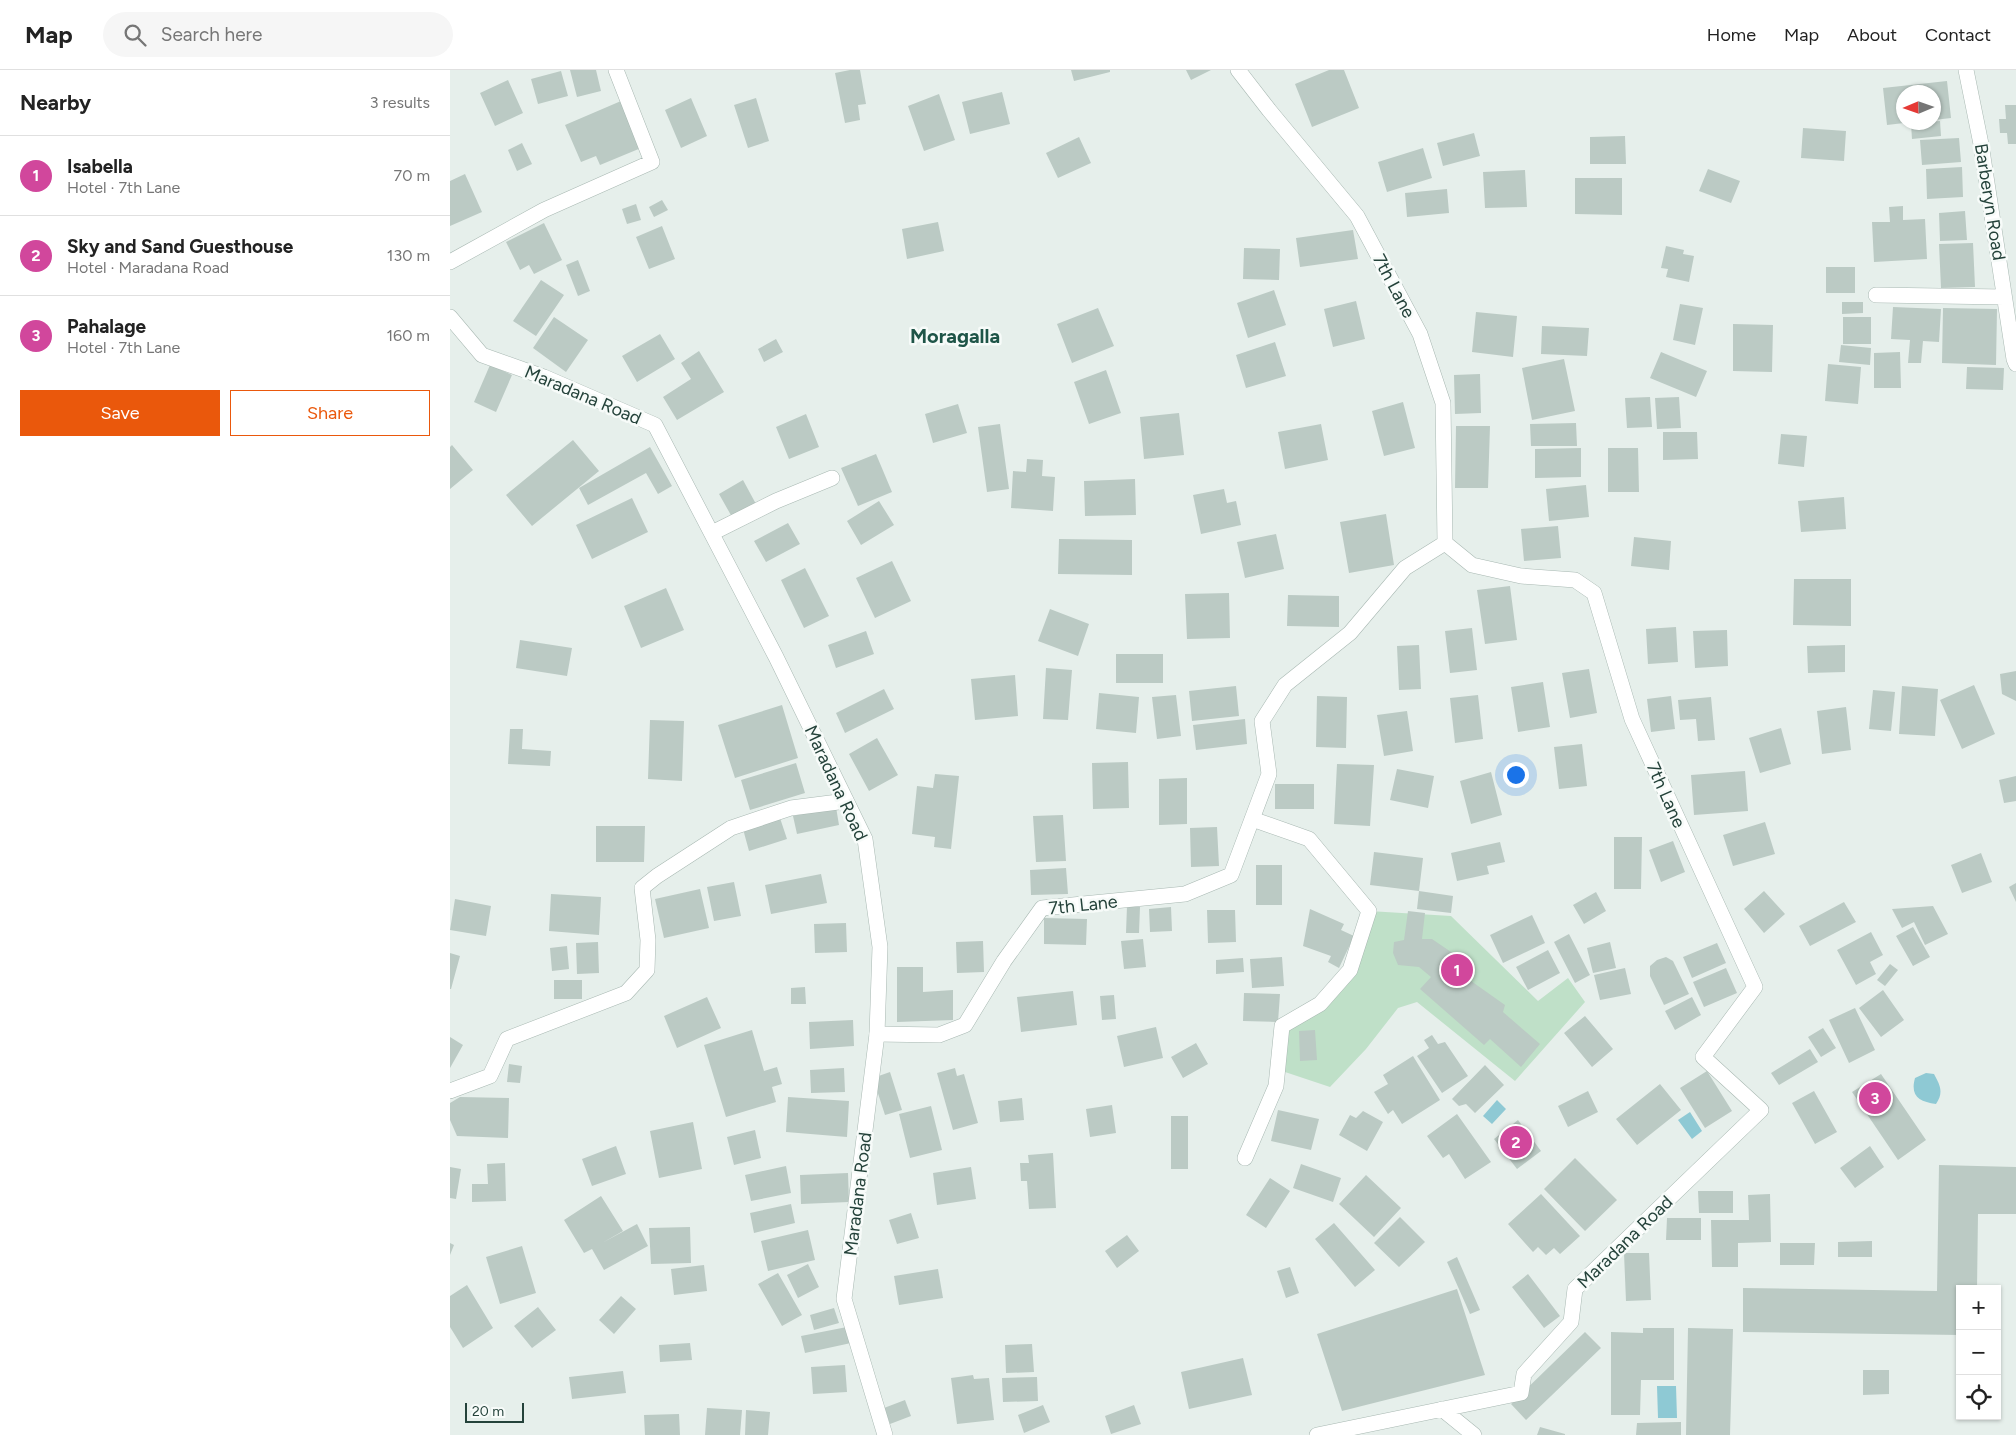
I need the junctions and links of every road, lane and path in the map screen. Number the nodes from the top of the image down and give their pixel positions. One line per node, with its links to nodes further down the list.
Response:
1 (616, 70): 4 (street)
2 (1238, 70): 11 (street, 7th Lane)
3 (1966, 70): 6 (street, Barberyn Road)
4 (450, 262)
5 (1876, 295): 6 (street)
6 (2004, 297): 8 (street, Barberyn Road)
7 (450, 317): 10 (street, Maradana Road)
8 (2016, 364)
9 (832, 478): 10 (street)
10 (712, 533): 12 (street, Maradana Road)
11 (1445, 543): 13 (street, 7th Lane); 16 (street, 7th Lane)
12 (846, 801): 14 (street, Maradana Road); 15 (street)
13 (1252, 820): 14 (street, 7th Lane); 17 (street)
14 (877, 1034): 20 (street, Maradana Road)
15 (450, 1091)
16 (1761, 1110): 18 (street, Maradana Road)
17 (1245, 1158)
18 (1442, 1409): 19 (street, Maradana Road); 21 (street)
19 (1327, 1434)
20 (885, 1435)
21 (1474, 1435)

